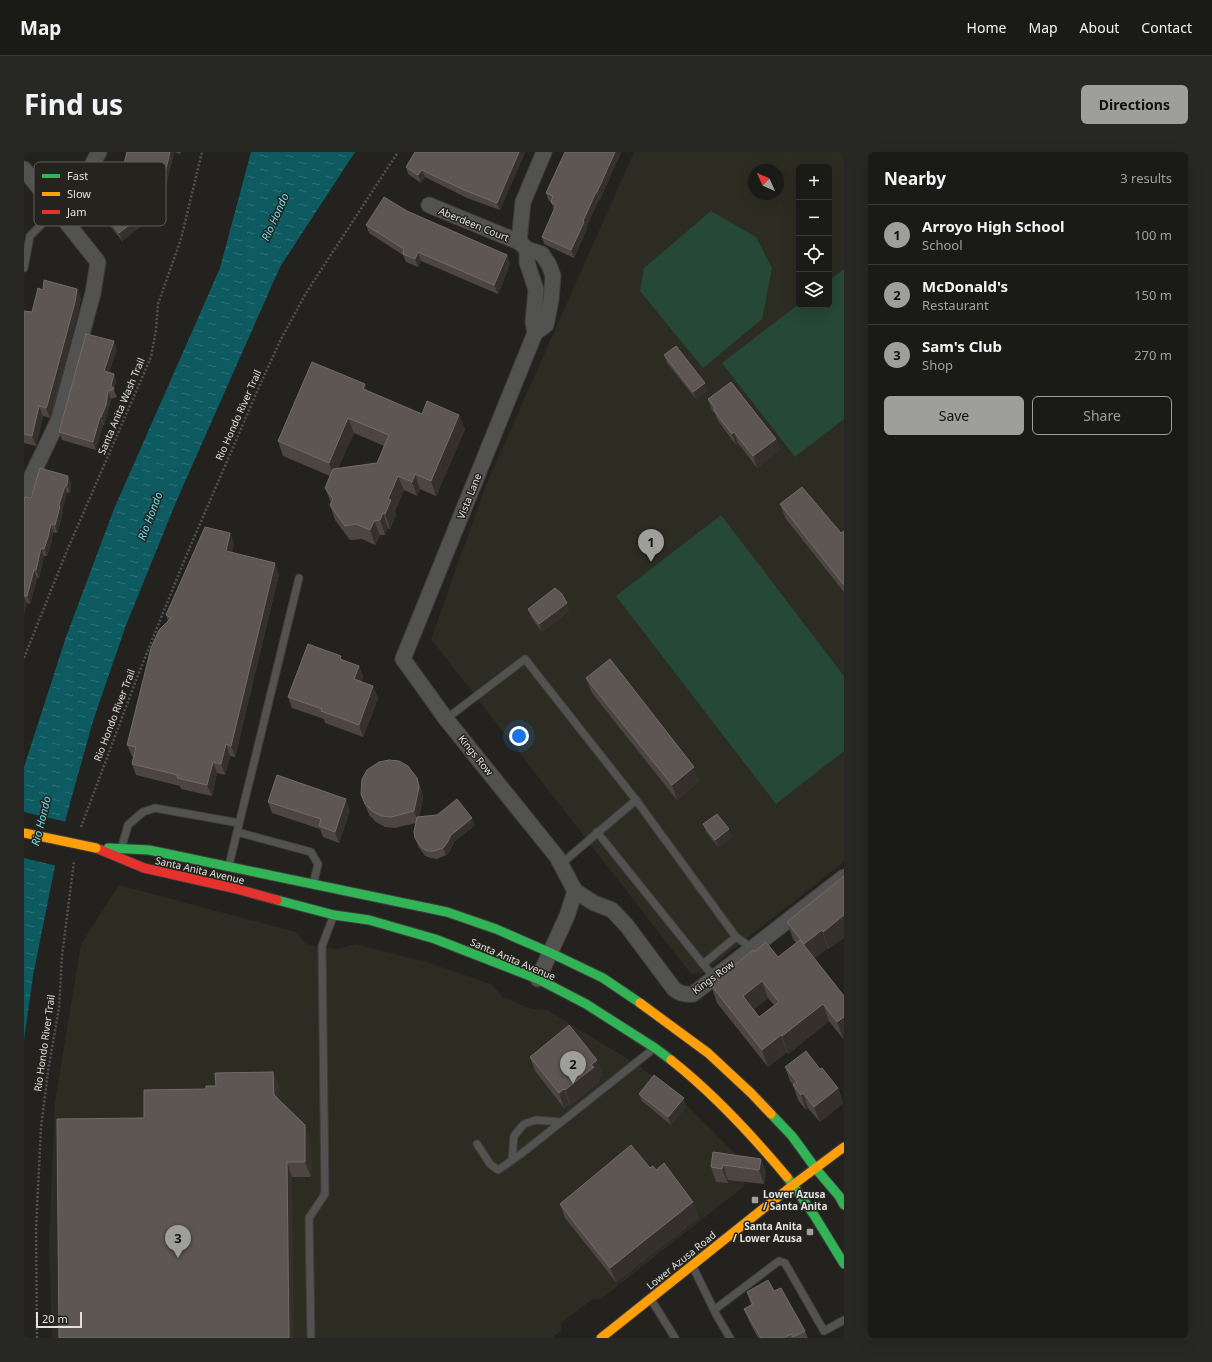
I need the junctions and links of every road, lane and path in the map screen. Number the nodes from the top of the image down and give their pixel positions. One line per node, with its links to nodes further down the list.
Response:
1 (202, 152): 14 (path, Santa Anita Wash Trail)
2 (398, 152): 19 (path, Rio Hondo River Trail)
3 (544, 152): 9 (street, Vista Lane)
4 (24, 169): 5 (street)
5 (34, 182)
6 (429, 206): 9 (street, Aberdeen Court)
7 (40, 226): 10 (lane)
8 (69, 226): 12 (street)
9 (523, 246): 11 (street, Vista Lane); 11 (street, Vista Lane)
10 (24, 268)
11 (535, 333): 15 (street, Vista Lane)
12 (24, 492)
13 (299, 578): 18 (lane)
14 (24, 658)
15 (403, 659): 16 (street, Kings Row)
16 (446, 719): 17 (lane); 25 (street, Kings Row)
17 (636, 800): 21 (lane); 34 (lane)
18 (239, 823): 20 (lane); 23 (lane)
19 (80, 830)
20 (237, 832): 26 (lane); 28 (lane)
21 (597, 832): 25 (lane); 37 (lane)
22 (24, 833): 23 (main road, Santa Anita Avenue, bridge)
23 (119, 853): 26 (main road, Santa Anita Avenue); 26 (main road, Santa Anita Avenue)
24 (74, 860): 53 (path, Rio Hondo River Trail)
25 (561, 864): 29 (street, Kings Row)
26 (225, 876): 28 (main road, Santa Anita Avenue); 33 (main road, Santa Anita Avenue)
27 (844, 877): 35 (street, Kings Row)
28 (314, 884): 30 (main road, Santa Anita Avenue)
29 (574, 890): 36 (street); 38 (street, Kings Row)
30 (417, 906): 32 (main road); 36 (main road, Santa Anita Avenue)
31 (350, 907): 33 (main road)
32 (393, 910)
33 (334, 915): 39 (main road, Santa Anita Avenue); 54 (lane)
34 (736, 937): 35 (lane); 37 (lane)
35 (752, 948): 38 (street, Kings Row)
36 (551, 953): 39 (street); 45 (main road, Santa Anita Avenue)
37 (703, 964): 38 (lane)
38 (714, 977)
39 (538, 979): 40 (main road, Santa Anita Avenue)
40 (655, 1048): 41 (lane); 46 (main road, Santa Anita Avenue)
41 (561, 1122): 44 (lane); 44 (lane)
42 (476, 1144): 44 (lane)
43 (844, 1147): 45 (main road)
44 (512, 1160)
45 (816, 1169): 46 (main road, Lower Azusa Road); 47 (main road, Santa Anita Avenue)
46 (793, 1185): 48 (main road, Santa Anita Avenue); 49 (main road, Lower Azusa Road)
47 (844, 1205)
48 (844, 1264)
49 (692, 1265): 50 (main road, Lower Azusa Road); 51 (lane)
50 (650, 1299): 55 (main road, Lower Azusa Road); 56 (lane)
51 (714, 1310): 52 (lane); 57 (lane)
52 (844, 1320)
53 (37, 1338)
54 (311, 1338)
55 (601, 1338)
56 (675, 1338)
57 (730, 1338)

